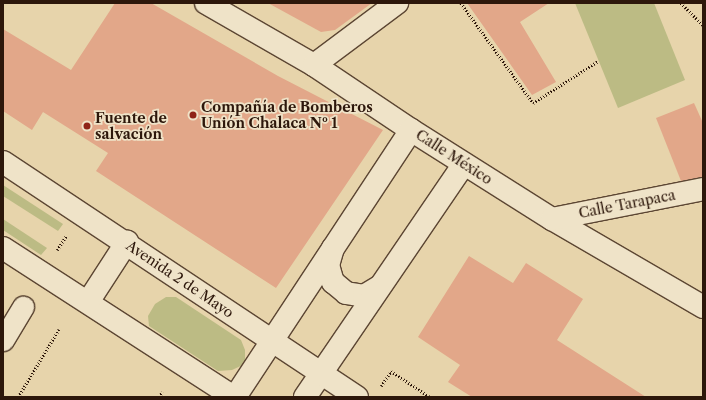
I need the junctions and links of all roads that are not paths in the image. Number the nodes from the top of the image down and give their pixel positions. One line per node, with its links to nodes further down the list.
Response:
1 (397, 3): 3 (street)
2 (220, 6): 3 (street, Calle México)
3 (314, 65): 4 (street, Calle México)
4 (411, 130): 6 (street, Calle México); 10 (street)
5 (3, 162): 9 (street, Avenida 2 de Mayo)
6 (464, 164): 8 (street, Calle México); 12 (street)
7 (703, 189): 8 (street, Calle Tarapaca)
8 (552, 219): 15 (street, Calle México)
9 (127, 242): 13 (street); 17 (street, Avenida 2 de Mayo)
10 (334, 247): 12 (street); 17 (street)
11 (3, 248): 13 (street)
12 (379, 287): 18 (street)
13 (88, 302): 19 (street)
14 (23, 307): 16 (street)
15 (703, 307)
16 (3, 340)
17 (272, 340): 18 (street, Avenida 2 de Mayo); 19 (street)
18 (321, 373): 20 (street); 21 (street, Avenida 2 de Mayo)
19 (234, 397)
20 (305, 397)
21 (357, 397)

